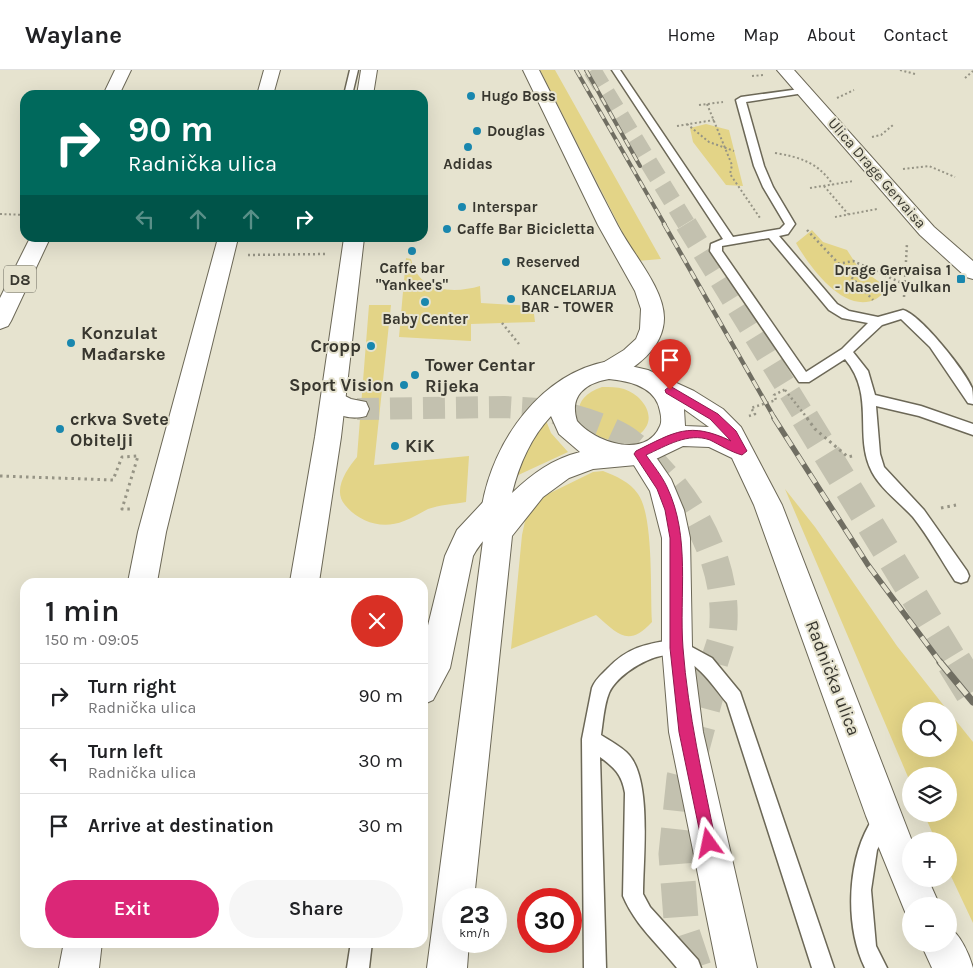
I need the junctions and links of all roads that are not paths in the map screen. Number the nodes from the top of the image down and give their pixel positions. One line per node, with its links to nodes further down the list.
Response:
1 (123, 70): 8 (main road)
2 (272, 70): 9 (main road)
3 (354, 70): 10 (lane)
4 (369, 70): 11 (main road)
5 (531, 70): 23 (main road)
6 (616, 70): 14 (lane)
7 (785, 70): 12 (main road, Ulica Drage Gervaisa)
8 (113, 90)
9 (267, 90)
10 (349, 90)
11 (366, 90)
12 (804, 90): 13 (lane); 18 (main road, Ulica Drage Gervaisa)
13 (772, 235): 14 (lane); 20 (lane)
14 (730, 241): 22 (lane)
15 (38, 242): 19 (main road, D8)
16 (227, 242): 35 (main road)
17 (353, 242): 26 (main road)
18 (973, 272)
19 (7, 292): 21 (main road, D8)
20 (882, 318): 22 (lane); 28 (lane)
21 (0, 321)
22 (846, 352): 27 (lane)
23 (608, 370): 24 (main road, Radnička ulica); 25 (main road, Radnička ulica)
24 (654, 383): 31 (main road, Radnička ulica); 32 (main road, Radnička ulica)
25 (567, 390): 31 (main road); 33 (main road, Radnička ulica)
26 (333, 399): 29 (main road); 36 (main road)
27 (869, 399): 30 (lane); 34 (lane)
28 (973, 400)
29 (357, 409)
30 (973, 430)
31 (640, 451): 32 (main road, Radnička ulica); 33 (main road, Radnička ulica); 37 (main road)
32 (742, 451): 40 (main road, Radnička ulica)
33 (496, 520): 38 (main road); 41 (main road, Radnička ulica)
34 (961, 576)
35 (143, 578)
36 (305, 578)
37 (677, 648): 39 (lane); 52 (main road); 53 (lane)
38 (428, 679)
39 (592, 739): 50 (lane); 51 (lane)
40 (884, 816): 42 (main road, Radnička ulica); 54 (lane)
41 (456, 888)
42 (918, 897)
43 (82, 948): 47 (main road)
44 (361, 948): 48 (lane)
45 (945, 952): 55 (main road)
46 (448, 953): 49 (main road)
47 (79, 968)
48 (358, 968)
49 (446, 968)
50 (595, 968)
51 (690, 968)
52 (737, 968)
53 (823, 968)
54 (876, 968)
55 (954, 968)

